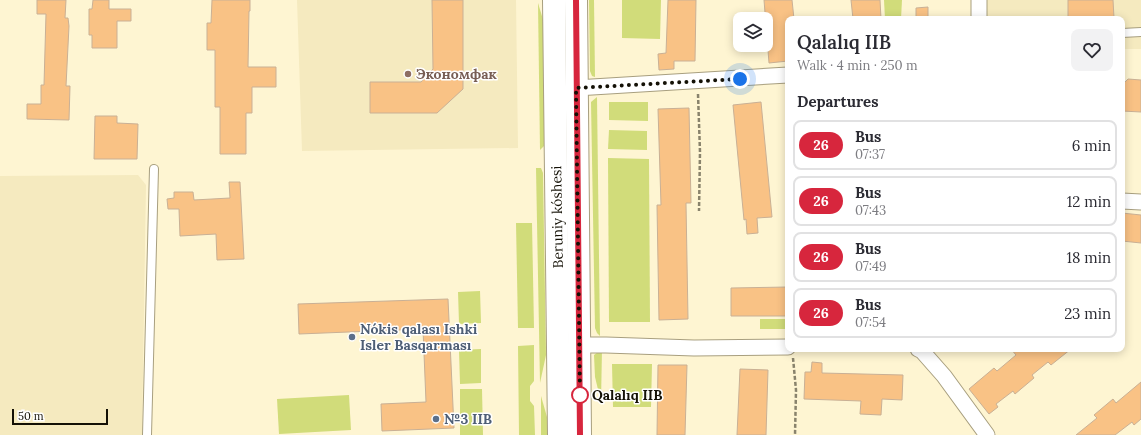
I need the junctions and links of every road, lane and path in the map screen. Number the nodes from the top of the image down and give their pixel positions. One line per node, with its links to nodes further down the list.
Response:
1 (554, 0): 19 (street, Beruniy kóshesi)
2 (576, 0): 9 (street, Beruniy kóshesi)
3 (979, 0): 4 (street)
4 (979, 16)
5 (1141, 32): 6 (lane)
6 (1125, 33)
7 (785, 75): 8 (street)
8 (698, 82): 9 (street); 13 (path)
9 (576, 88): 14 (street, Beruniy kóshesi)
10 (154, 169): 18 (lane)
11 (1125, 201): 12 (street)
12 (1141, 202)
13 (698, 212)
14 (579, 345): 15 (street); 20 (street, Beruniy kóshesi)
15 (785, 351)
16 (791, 352): 21 (path)
17 (923, 352): 22 (street)
18 (147, 435)
19 (559, 435)
20 (580, 435)
21 (795, 435)
22 (987, 435)

